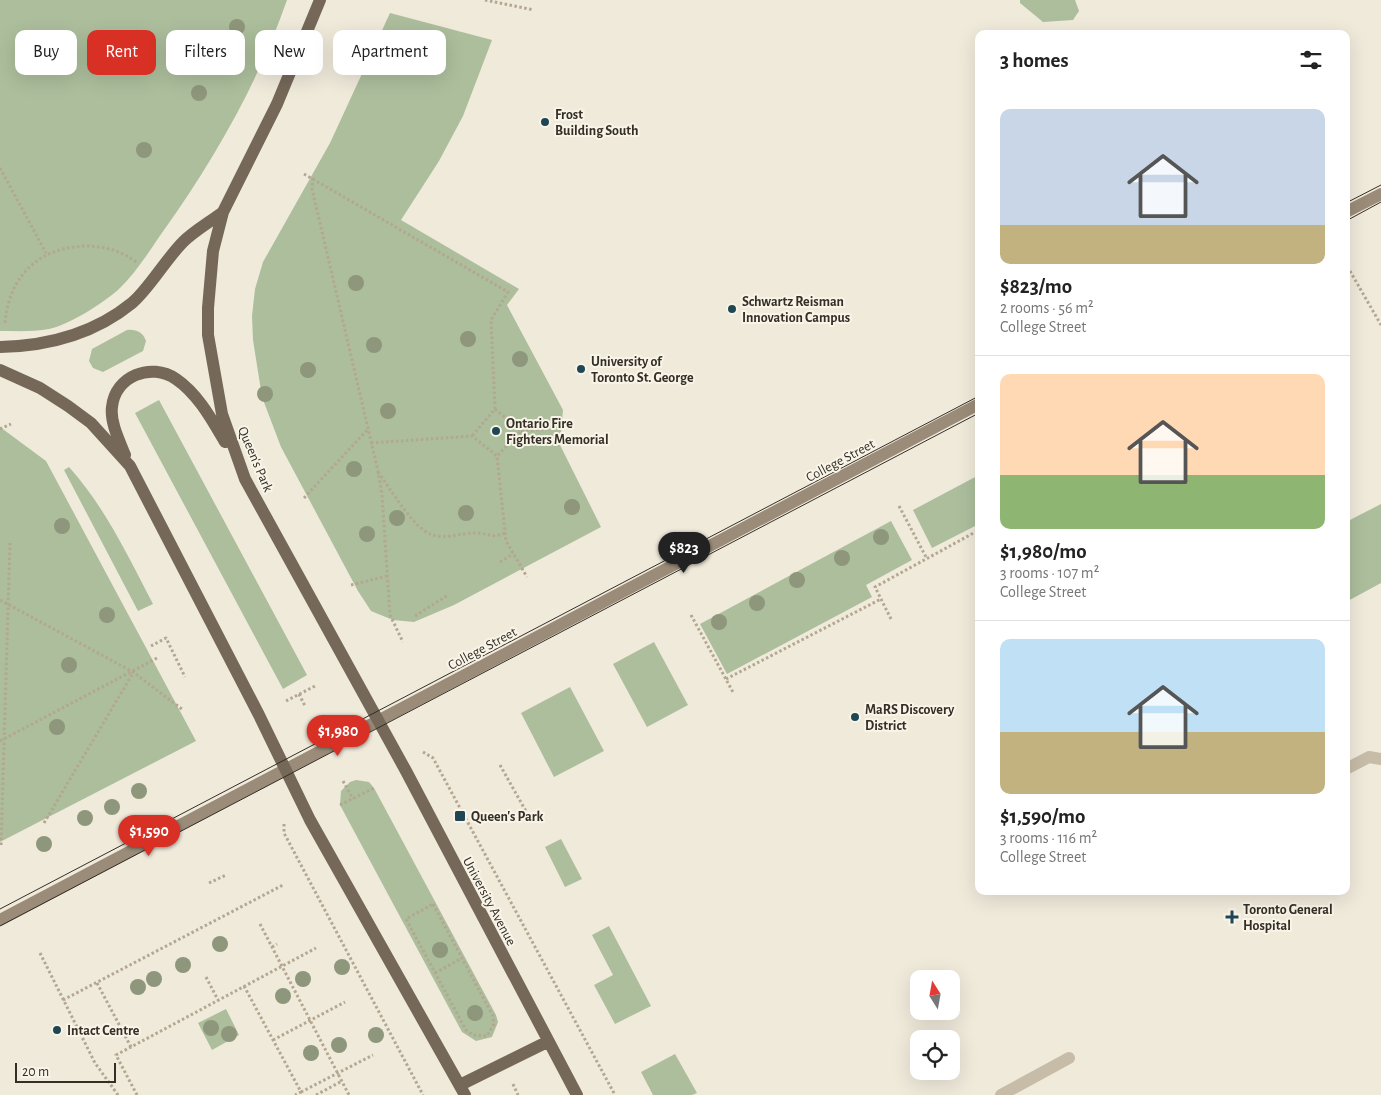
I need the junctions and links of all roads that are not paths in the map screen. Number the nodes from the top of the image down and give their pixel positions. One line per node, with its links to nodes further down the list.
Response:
1 (320, 0): 4 (main road)
2 (1381, 194): 3 (main road)
3 (1350, 210)
4 (223, 212): 5 (main road); 9 (main road, Queen's Park)
5 (0, 346)
6 (0, 370): 8 (main road)
7 (975, 406): 10 (main road, College Street)
8 (130, 466): 9 (main road); 13 (main road)
9 (245, 479): 10 (main road, Queen's Park)
10 (378, 720): 13 (main road, College Street); 15 (main road, University Avenue)
11 (1381, 759): 12 (lane)
12 (1350, 767)
13 (285, 768): 14 (main road, College Street); 17 (main road)
14 (0, 920)
15 (547, 1042): 17 (main road); 18 (main road, University Avenue)
16 (1070, 1058): 19 (lane)
17 (462, 1090)
18 (577, 1095)
19 (1001, 1095)

